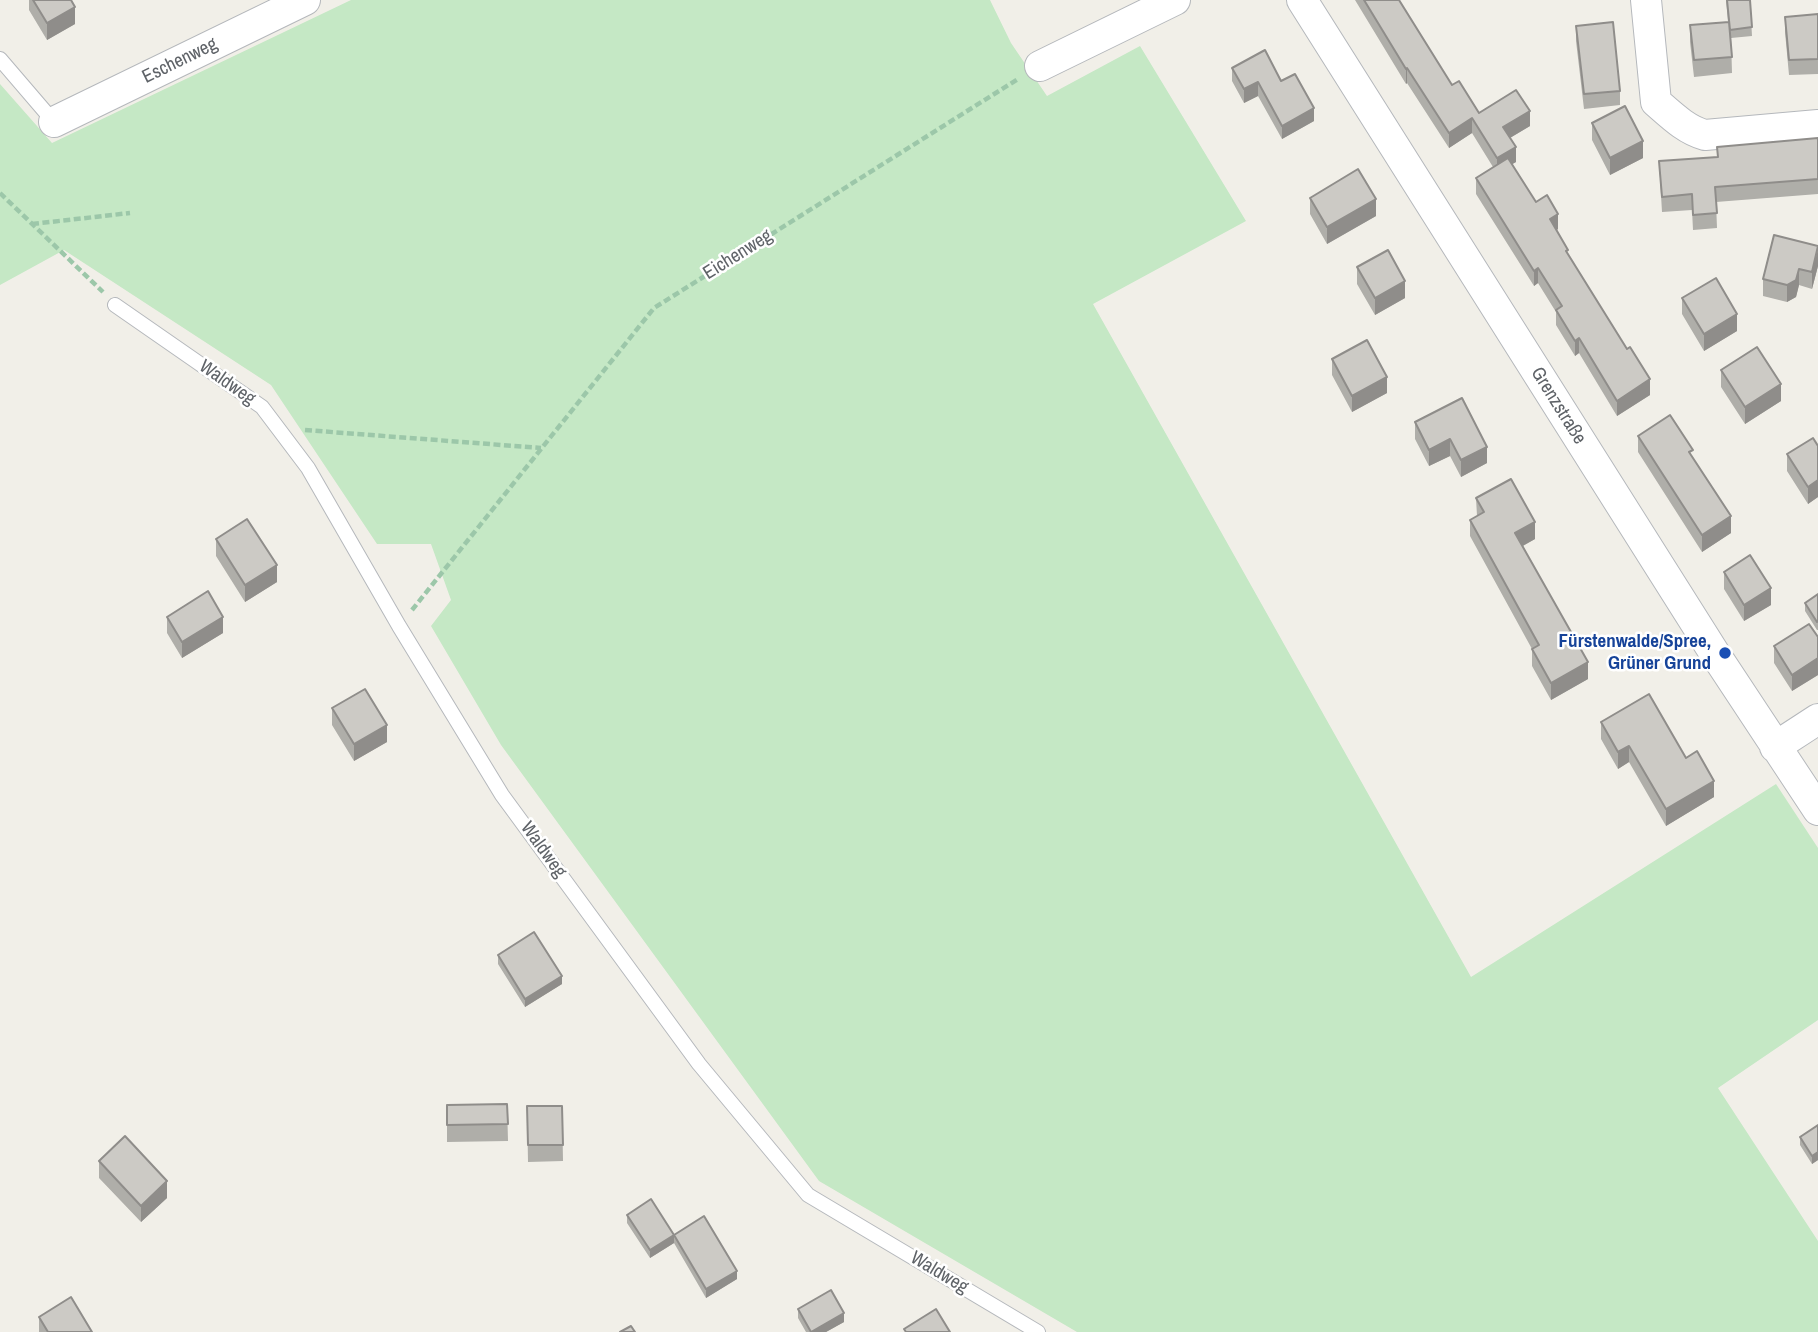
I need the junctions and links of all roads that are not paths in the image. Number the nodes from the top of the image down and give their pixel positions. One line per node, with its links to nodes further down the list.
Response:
1 (305, 0): 7 (street, Eschenweg)
2 (1175, 0): 6 (street)
3 (1302, 0): 11 (street, Grenzstraße)
4 (1646, 0): 8 (street)
5 (0, 60): 7 (lane)
6 (1040, 66)
7 (54, 122)
8 (1818, 125)
9 (116, 304): 13 (lane, Waldweg)
10 (1818, 719): 11 (street)
11 (1775, 747): 12 (street, Grenzstraße)
12 (1818, 810)
13 (1038, 1332)

